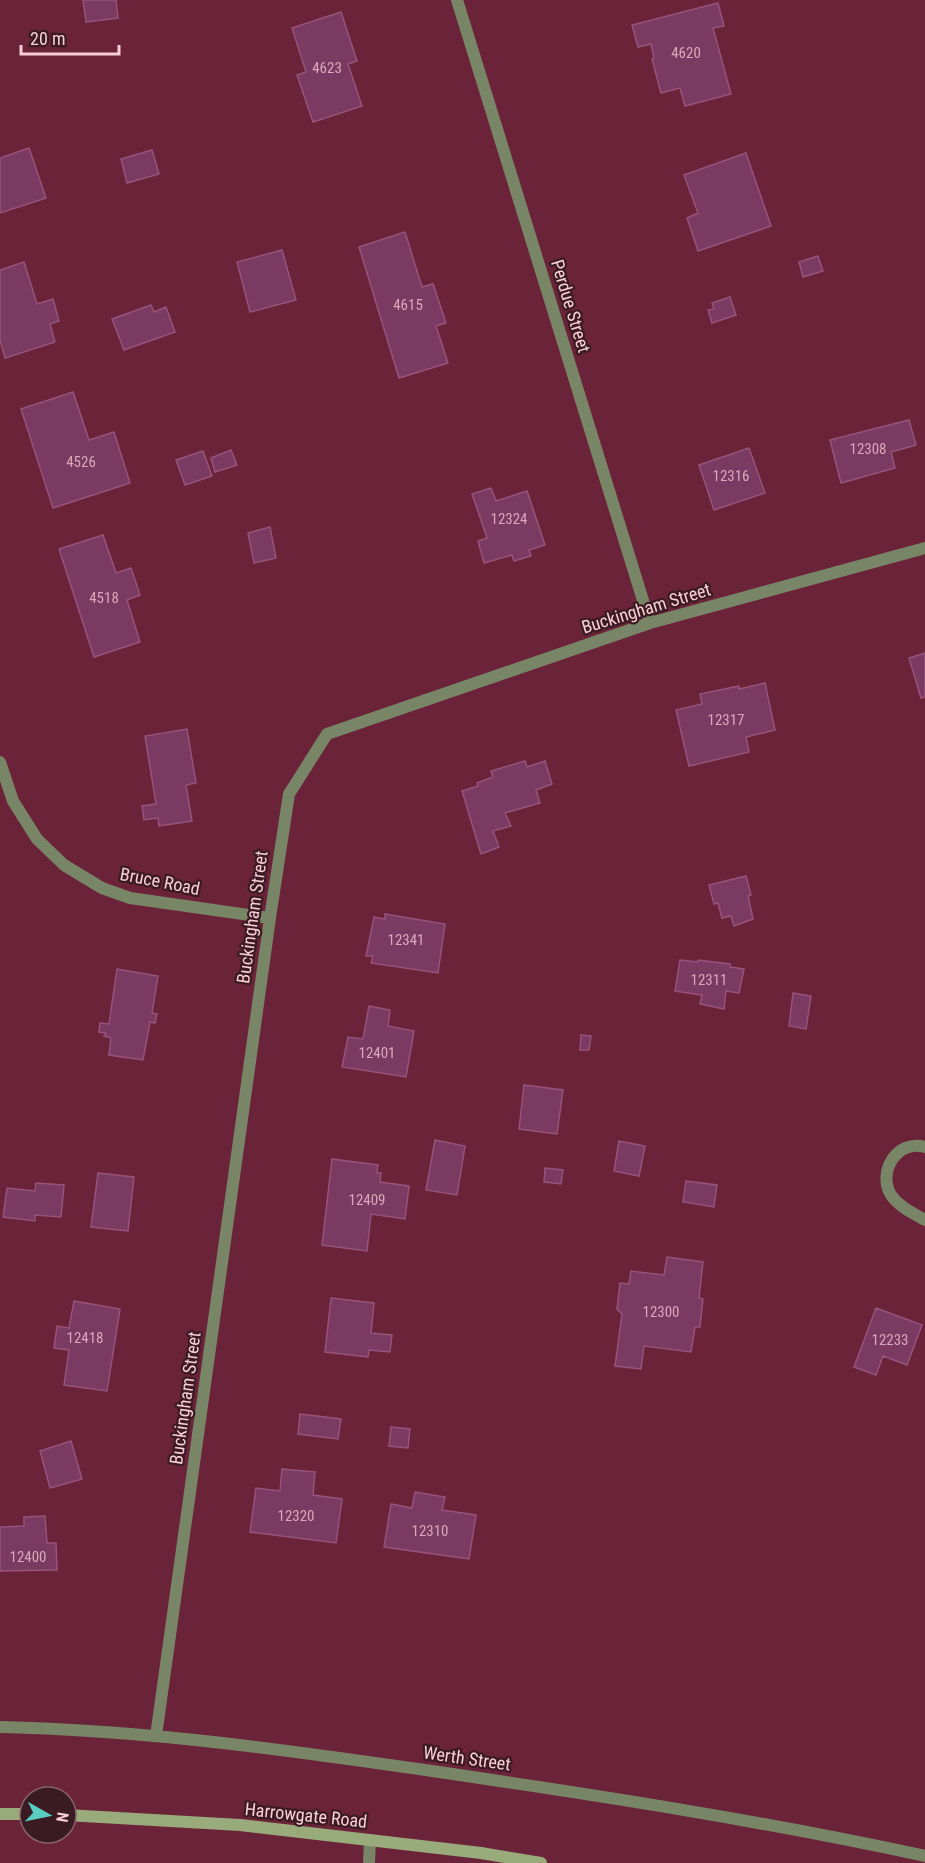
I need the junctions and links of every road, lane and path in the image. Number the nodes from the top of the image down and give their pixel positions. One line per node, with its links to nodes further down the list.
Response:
1 (457, 0): 3 (street, Perdue Street)
2 (925, 548): 3 (street, Buckingham Street)
3 (650, 623): 5 (street, Buckingham Street)
4 (0, 762): 5 (street, Bruce Road)
5 (270, 918): 9 (street, Buckingham Street)
6 (925, 1147): 7 (street)
7 (925, 1220)
8 (0, 1727): 9 (street, Werth Street)
9 (156, 1736): 14 (street, Werth Street)
10 (0, 1814): 11 (main road)
11 (18, 1814)
12 (78, 1816): 13 (main road, Harrowgate Road)
13 (370, 1840): 15 (street); 16 (main road, Harrowgate Road)
14 (925, 1856)
15 (369, 1863)
16 (541, 1863)

